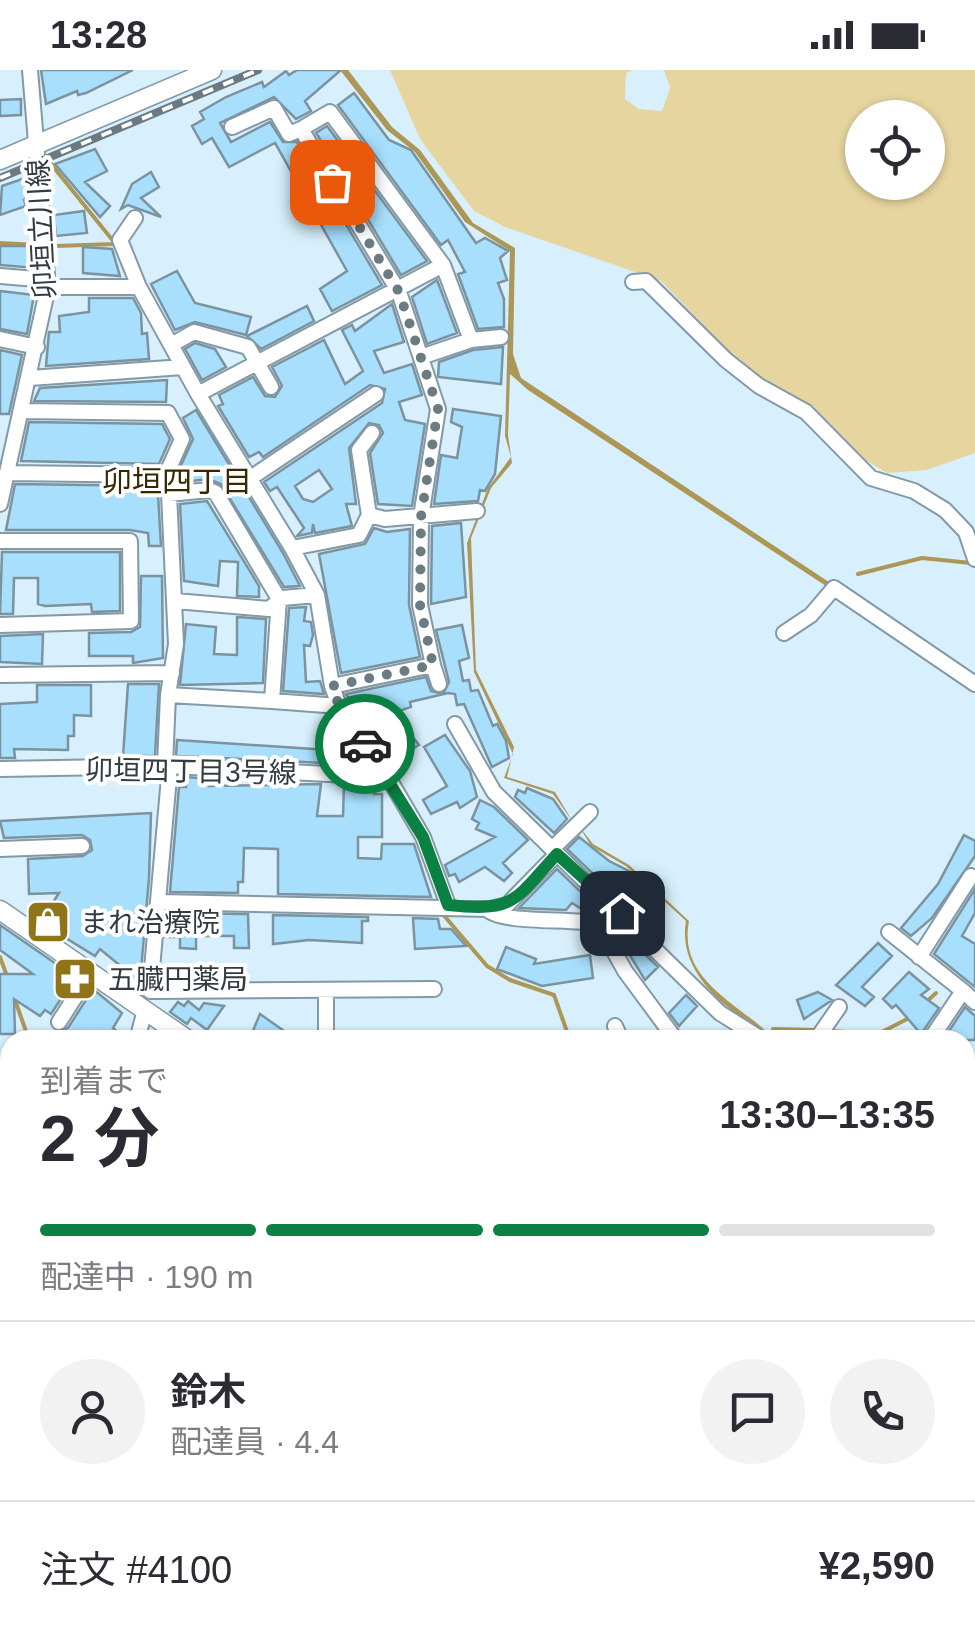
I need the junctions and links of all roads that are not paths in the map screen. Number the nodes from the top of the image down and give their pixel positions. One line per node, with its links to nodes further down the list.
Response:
1 (30, 70): 5 (street, 卯垣立川線)
2 (212, 70): 5 (main road)
3 (232, 128): 4 (street)
4 (301, 130): 8 (street); 13 (street)
5 (37, 145): 6 (main road); 11 (street, 卯垣立川線)
6 (0, 160)
7 (135, 218): 12 (street)
8 (443, 266): 13 (street); 16 (street)
9 (0, 276): 11 (street)
10 (633, 282): 40 (street)
11 (48, 283): 12 (street); 18 (street, 卯垣立川線)
12 (139, 287): 17 (street)
13 (399, 292): 19 (street); 20 (street)
14 (501, 336): 16 (street)
15 (0, 339): 18 (street)
16 (470, 340): 19 (street)
17 (171, 344): 20 (street); 21 (street)
18 (37, 347): 22 (street, 卯垣立川線)
19 (420, 357): 37 (street)
20 (256, 362): 23 (street); 24 (street)
21 (184, 367): 22 (street); 24 (street)
22 (30, 378): 26 (street, 卯垣立川線)
23 (270, 387)
24 (198, 394): 32 (street)
25 (376, 394): 32 (street)
26 (22, 412): 28 (street, 卯垣立川線); 31 (street)
27 (0, 425): 28 (street)
28 (18, 428): 30 (street, 卯垣立川線)
29 (372, 433): 36 (street)
30 (7, 472): 31 (street); 34 (street, 卯垣立川線)
31 (166, 475): 33 (street)
32 (248, 479): 39 (street)
33 (168, 494): 42 (street); 43 (street)
34 (0, 504)
35 (477, 511): 37 (street)
36 (369, 515): 37 (street); 39 (street)
37 (421, 517): 46 (street)
38 (0, 541): 44 (street)
39 (292, 548): 41 (street)
40 (975, 559)
41 (317, 596): 42 (street); 51 (street)
42 (278, 600): 43 (street); 53 (street)
43 (176, 601): 47 (street)
44 (0, 625)
45 (784, 633): 50 (street)
46 (433, 665): 49 (street); 51 (street)
47 (172, 673): 48 (street); 52 (street)
48 (0, 674)
49 (439, 684)
50 (975, 684)
51 (332, 686): 54 (street)
52 (168, 695): 53 (street); 56 (street)
53 (272, 701): 54 (street)
54 (339, 706): 58 (street)
55 (455, 724): 62 (street)
56 (167, 766): 57 (street, 卯垣四丁目3号線); 58 (street, 卯垣四丁目3号線); 64 (street)
57 (0, 770)
58 (388, 777): 65 (street)
59 (590, 812): 62 (street)
60 (82, 846): 61 (street)
61 (0, 849)
62 (554, 851): 66 (street); 68 (street)
63 (971, 876): 71 (street)
64 (160, 902): 65 (street); 73 (street)
65 (448, 905): 66 (street)
66 (486, 909): 69 (street)
67 (0, 910): 72 (main road)
68 (622, 913): 69 (street); 83 (street)
69 (605, 928): 82 (street)
70 (890, 932): 71 (street)
71 (920, 956): 75 (street)
72 (91, 972): 77 (main road); 78 (street)
73 (326, 990): 74 (street); 81 (street)
74 (434, 990)
75 (969, 996): 85 (street)
76 (839, 1006): 84 (street)
77 (145, 1010): 79 (street); 80 (main road)
78 (60, 1022)
79 (139, 1030)
80 (174, 1030)
81 (326, 1030)
82 (669, 1030)
83 (748, 1030)
84 (823, 1030)
85 (939, 1030)

